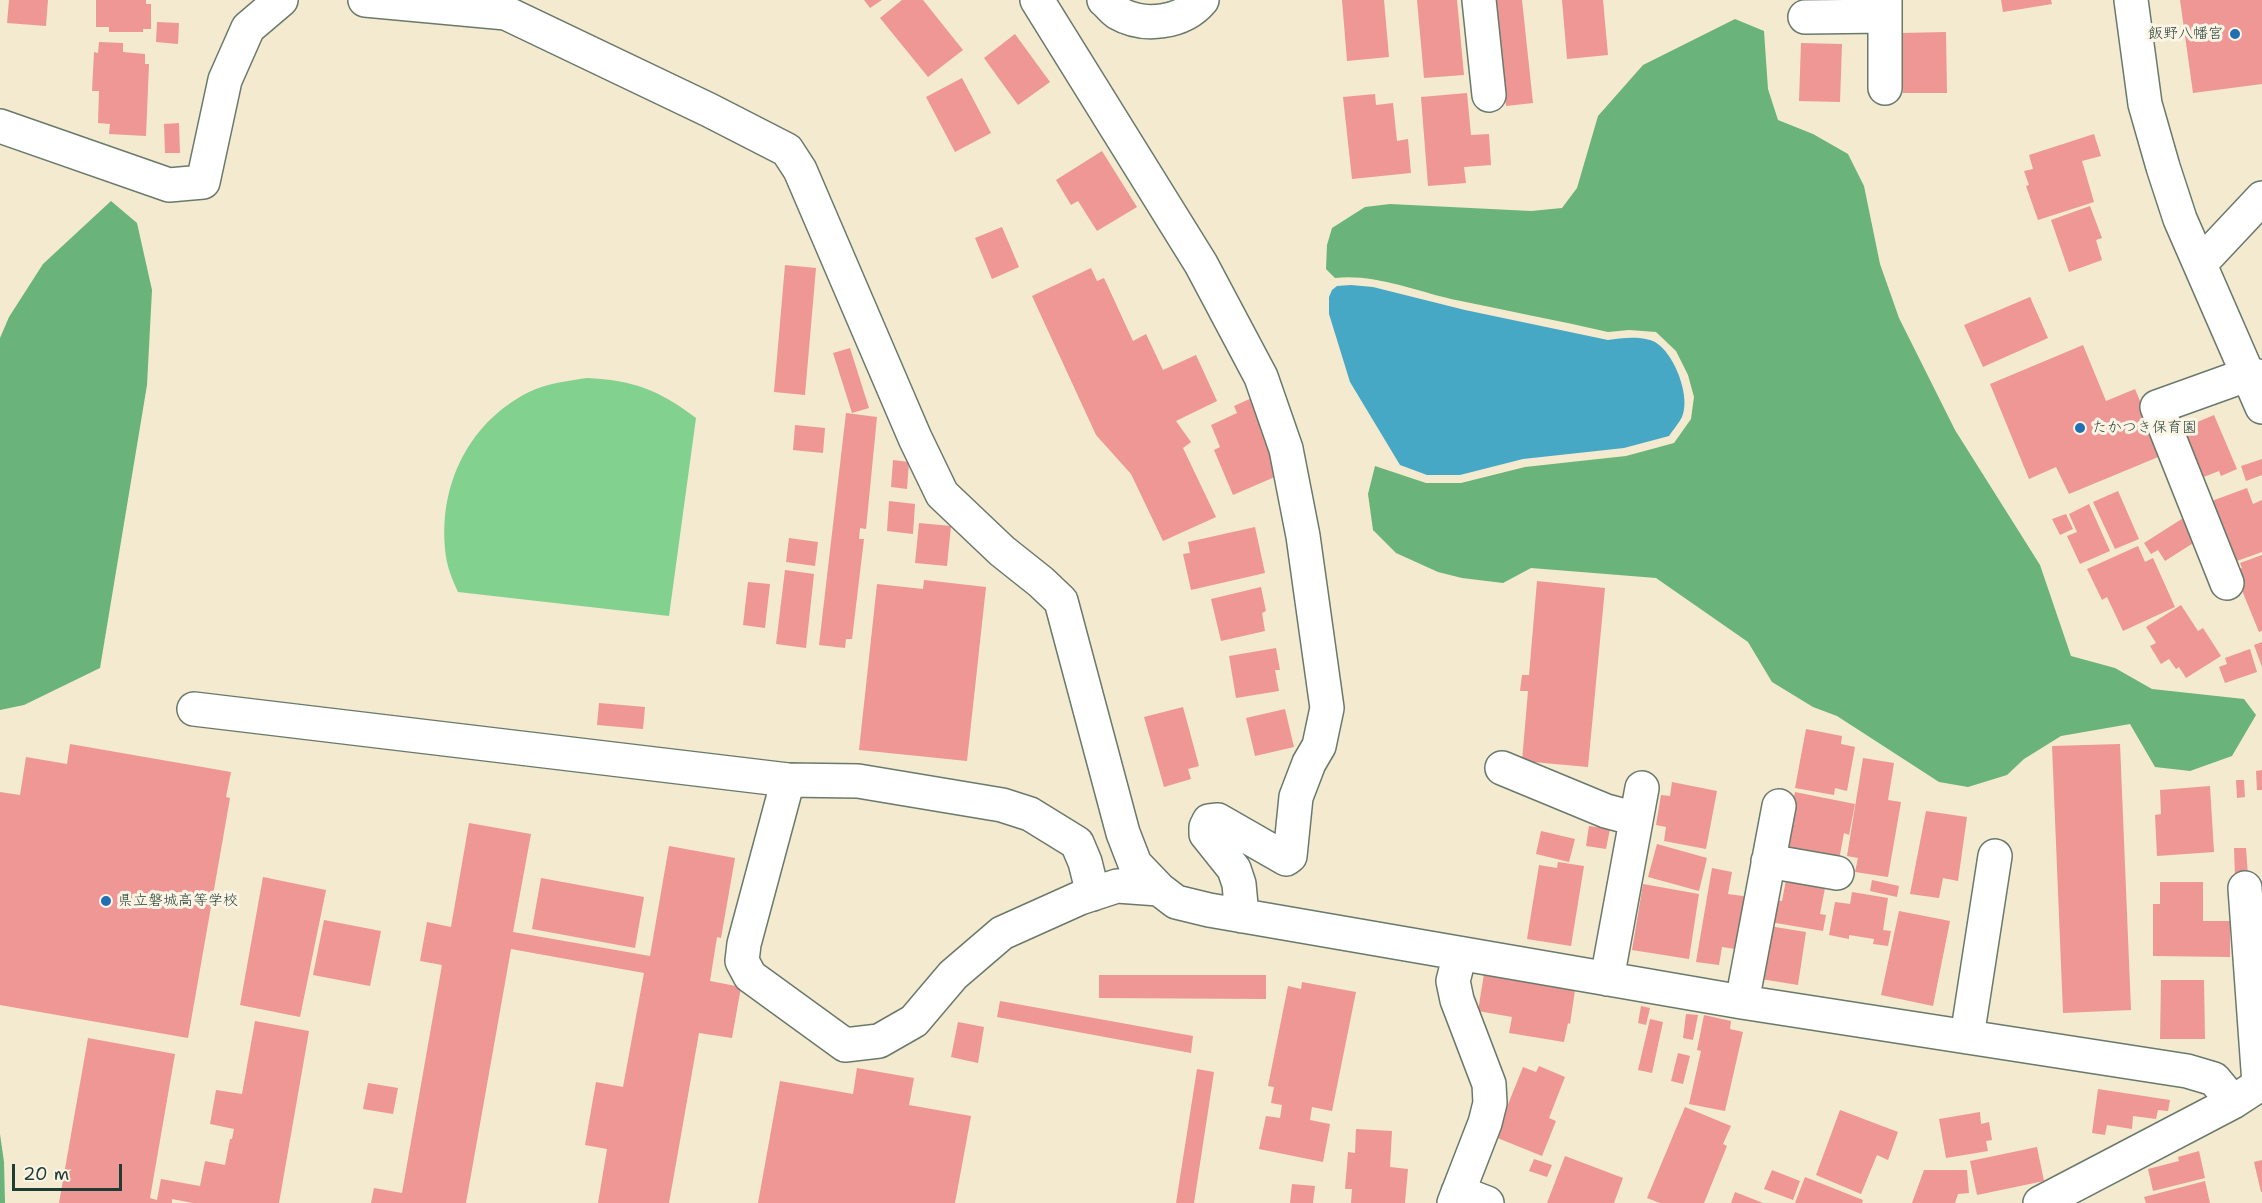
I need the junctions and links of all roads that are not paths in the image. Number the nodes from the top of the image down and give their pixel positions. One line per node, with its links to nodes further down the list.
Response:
1 (281, 0): 12 (street)
2 (365, 0): 26 (street)
3 (1037, 0): 28 (street)
4 (1104, 0): 5 (street)
5 (1202, 0)
6 (1479, 0): 11 (street)
7 (2131, 0): 14 (street)
8 (1885, 8): 9 (street); 10 (street)
9 (1805, 16)
10 (1885, 88)
11 (1489, 95)
12 (0, 126)
13 (2262, 198): 14 (street)
14 (2200, 264): 15 (street)
15 (2255, 376): 16 (street); 17 (street)
16 (2262, 407)
17 (2228, 583)
18 (194, 709): 20 (street)
19 (1502, 768): 30 (street)
20 (788, 780): 27 (street); 27 (street)
21 (1779, 806): 23 (street)
22 (1995, 856): 32 (street)
23 (1768, 861): 24 (street); 31 (street)
24 (1838, 873)
25 (2246, 888): 33 (street)
26 (1159, 889): 27 (street); 28 (street)
27 (1093, 894)
28 (1242, 916): 29 (street)
29 (1460, 954): 30 (street); 34 (street)
30 (1607, 979): 31 (street)
31 (1742, 1002): 32 (street)
32 (1966, 1036): 33 (street)
33 (2251, 1090): 35 (street)
34 (1466, 1199)
35 (2053, 1200)

